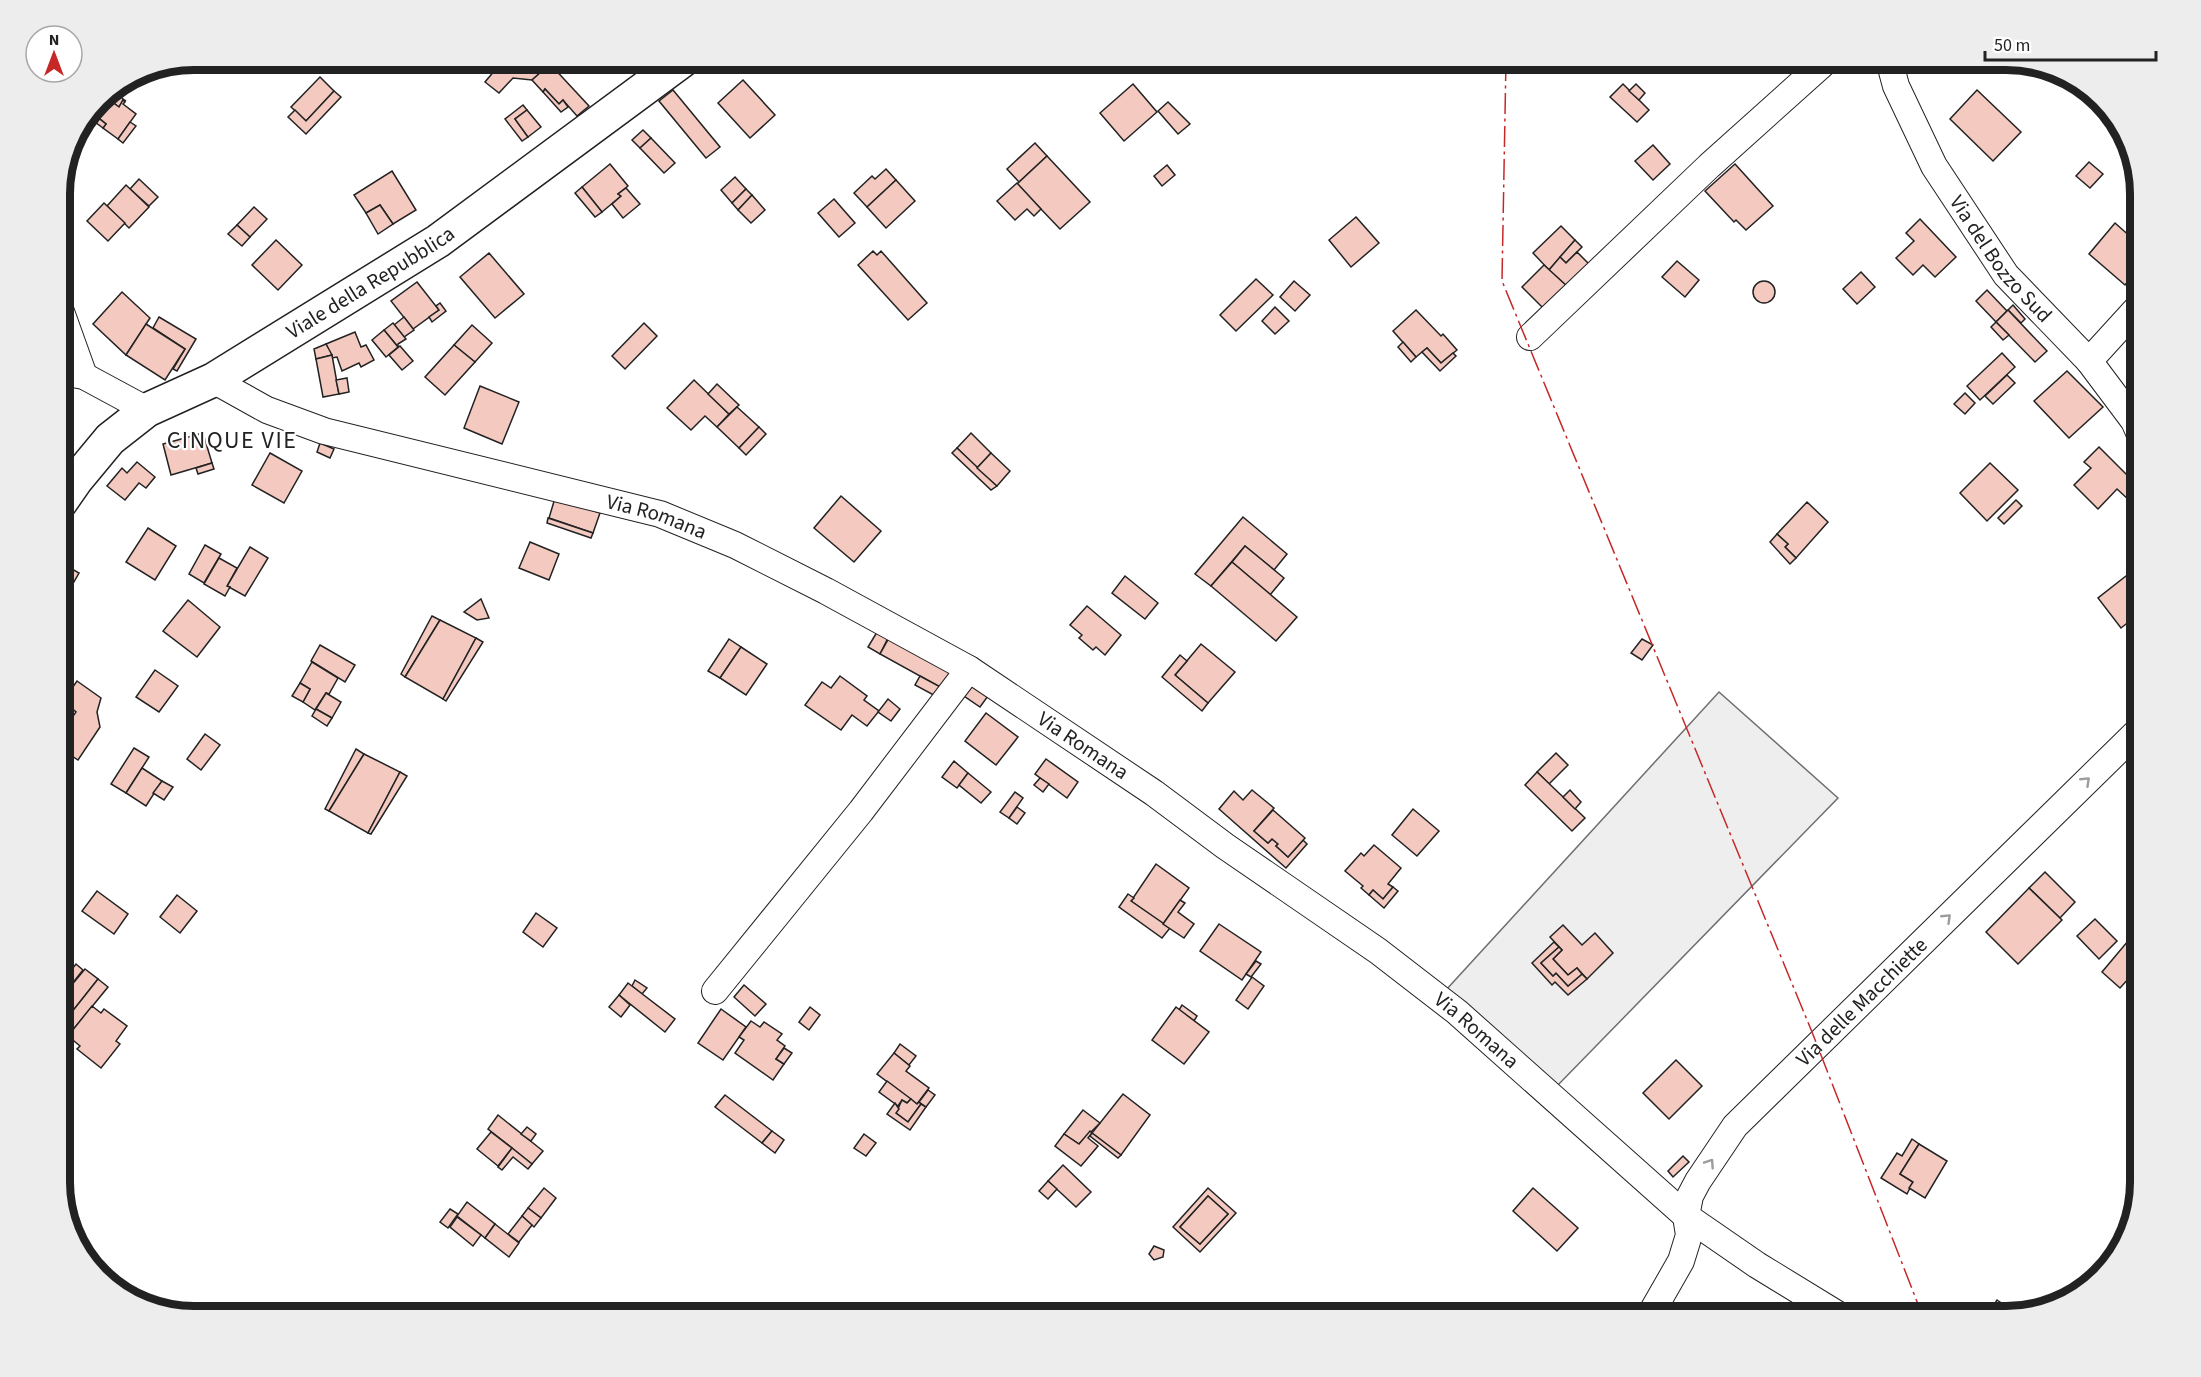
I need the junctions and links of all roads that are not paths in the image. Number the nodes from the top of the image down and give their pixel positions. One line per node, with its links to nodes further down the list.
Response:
1 (1816, 70): 5 (street)
2 (1892, 70): 6 (street, Via del Bozzo Sud)
3 (668, 71): 8 (main road, Viale della Repubblica)
4 (2130, 316): 6 (street)
5 (1530, 337)
6 (2089, 361): 10 (street, Via del Bozzo Sud)
7 (72, 374): 9 (street)
8 (213, 380): 9 (main road, Viale della Repubblica); 12 (street, Via Romana)
9 (147, 410): 11 (main road, Viale della Repubblica)
10 (2130, 416)
11 (71, 487)
12 (969, 669): 14 (street); 15 (street, Via Romana)
13 (2130, 739): 15 (street, Via delle Macchiette, one-way to 13)
14 (715, 991)
15 (1686, 1216): 16 (street, Via delle Macchiette); 17 (street, Via Romana)
16 (1655, 1306)
17 (1824, 1306)

